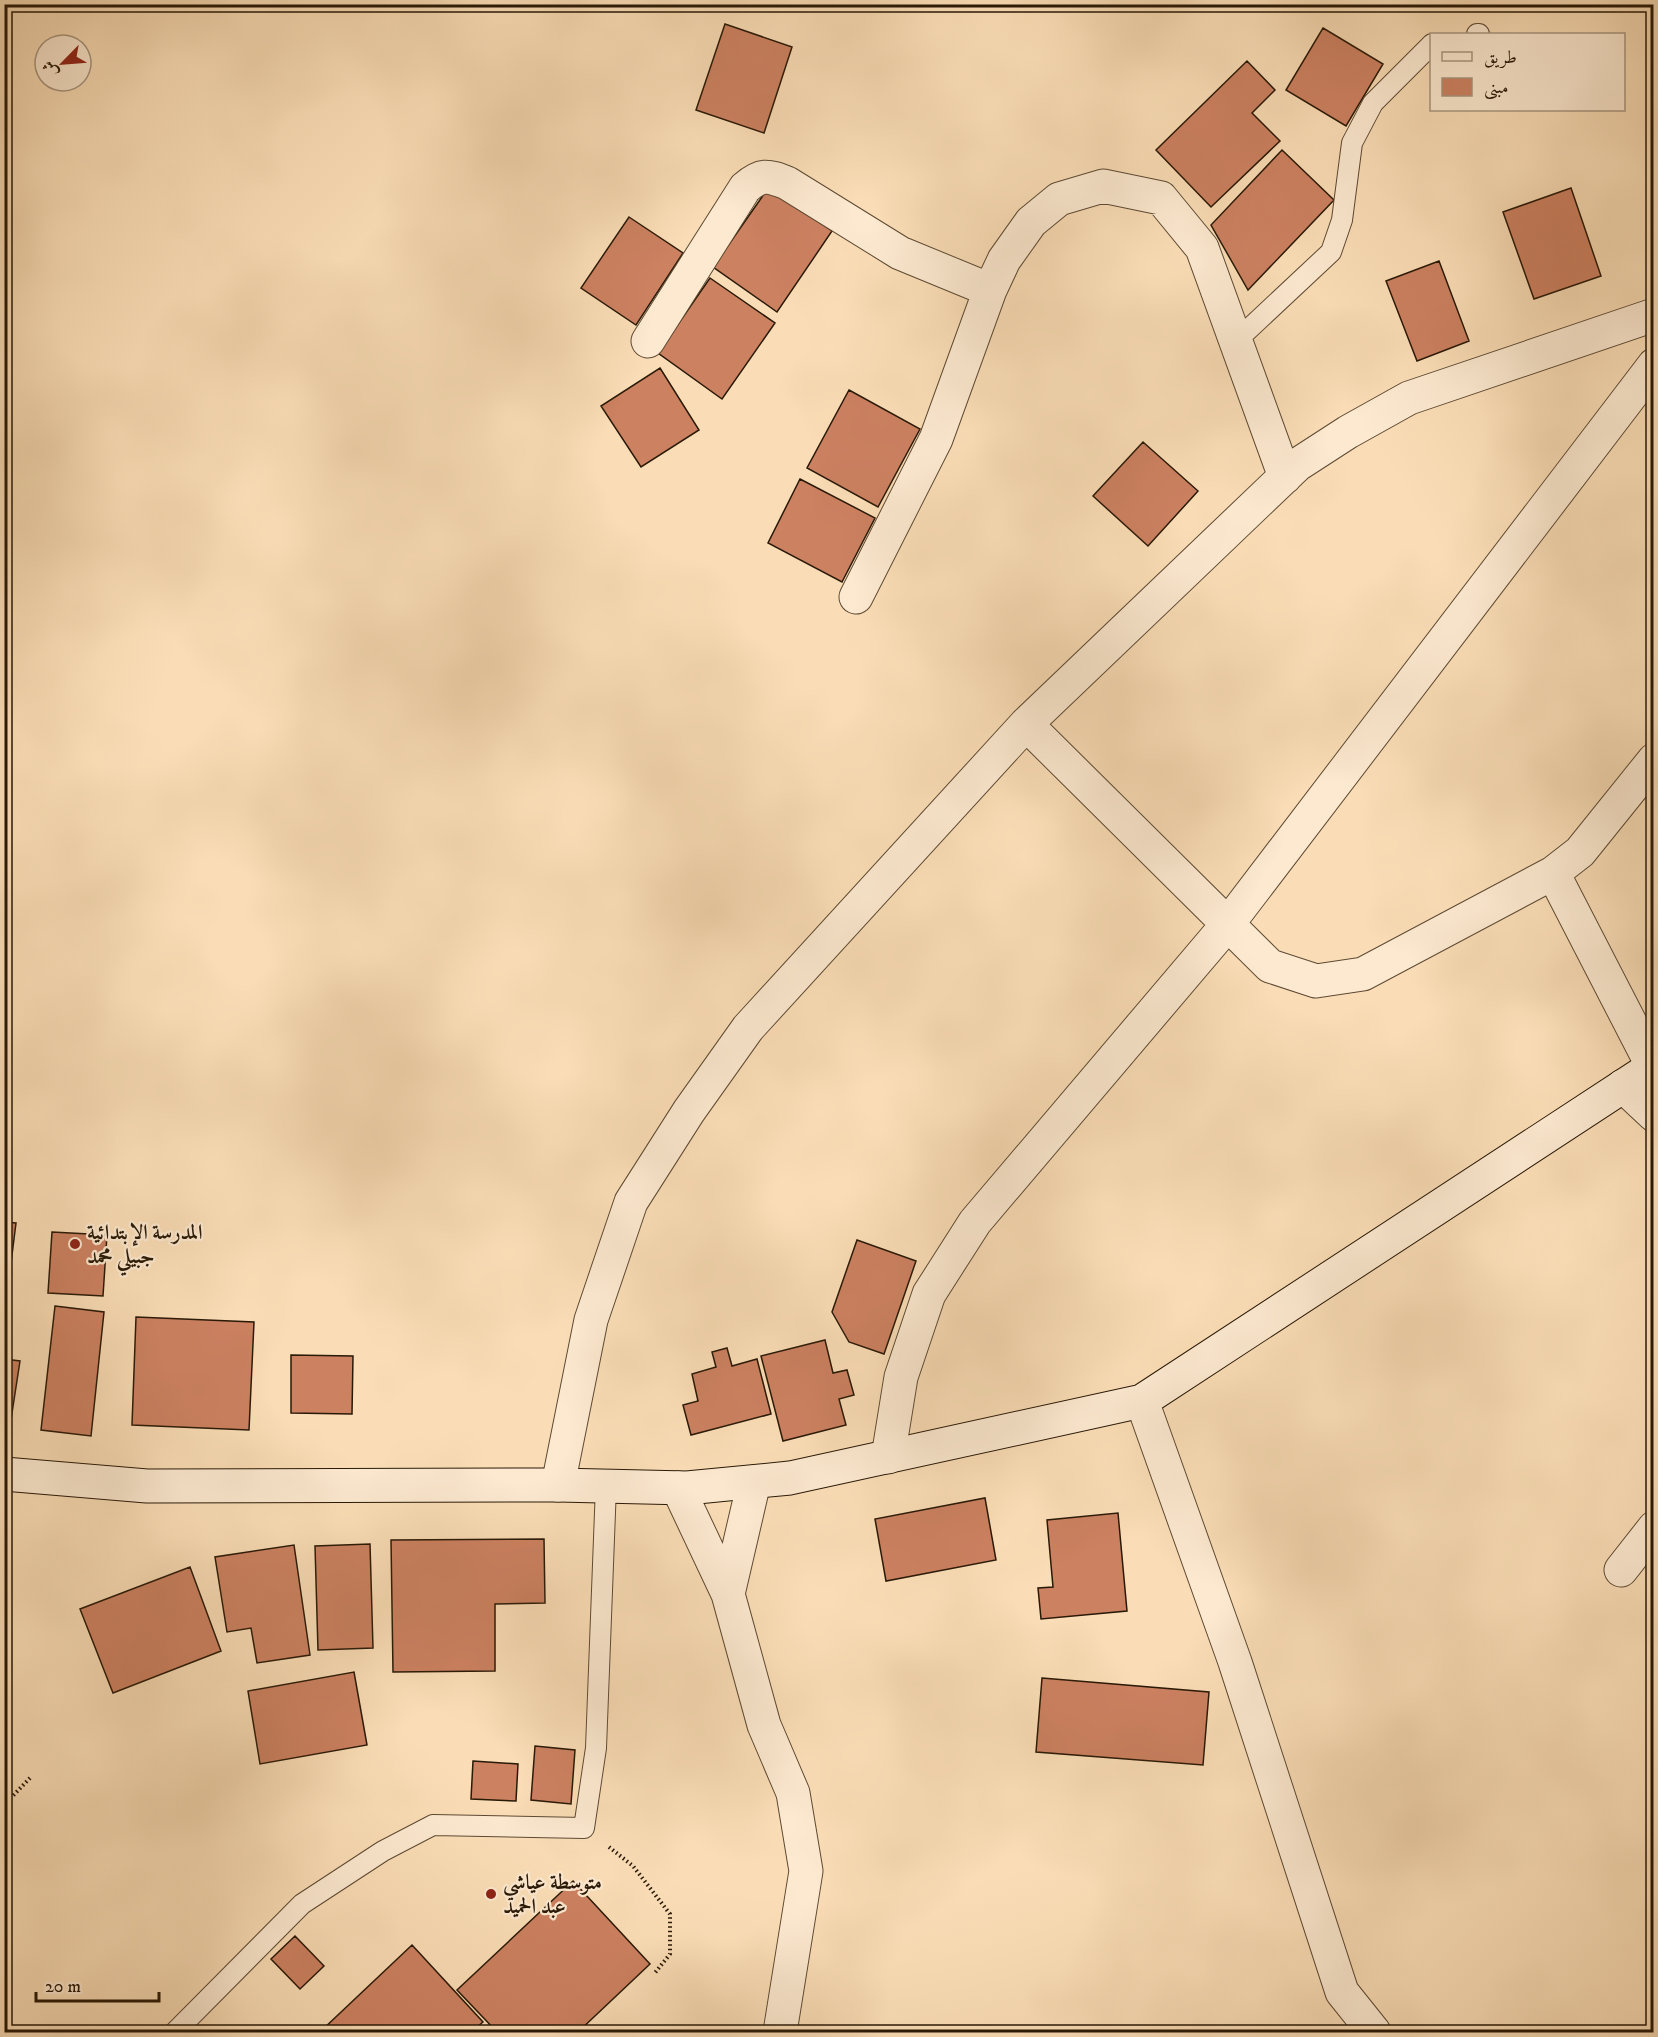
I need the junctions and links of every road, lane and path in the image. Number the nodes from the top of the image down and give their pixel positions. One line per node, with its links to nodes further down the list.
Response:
1 (1430, 45): 5 (lane)
2 (990, 290): 4 (street); 5 (street); 8 (street)
3 (1653, 315): 7 (street)
4 (648, 341)
5 (1236, 341): 7 (street)
6 (1653, 365): 12 (street)
7 (1285, 477): 9 (street)
8 (856, 597)
9 (1026, 724): 12 (street); 20 (street)
10 (1653, 760): 11 (street)
11 (1553, 873): 12 (street); 13 (street)
12 (1227, 925): 17 (street)
13 (1653, 1067): 14 (street)
14 (1623, 1086): 15 (street); 16 (street)
15 (1653, 1115)
16 (1142, 1401): 17 (street); 32 (street)
17 (888, 1457): 19 (street)
18 (4, 1474): 20 (street)
19 (754, 1482): 22 (street); 25 (street)
20 (558, 1485): 21 (street)
21 (606, 1486): 22 (street); 28 (lane)
22 (678, 1488): 25 (street)
23 (1653, 1528): 24 (street)
24 (1621, 1570)
25 (728, 1594): 31 (street)
26 (30, 1778): 27 (path)
27 (4, 1805)
28 (584, 1828): 29 (path); 30 (lane)
29 (654, 1974)
30 (175, 2032)
31 (780, 2032)
32 (1374, 2032)

